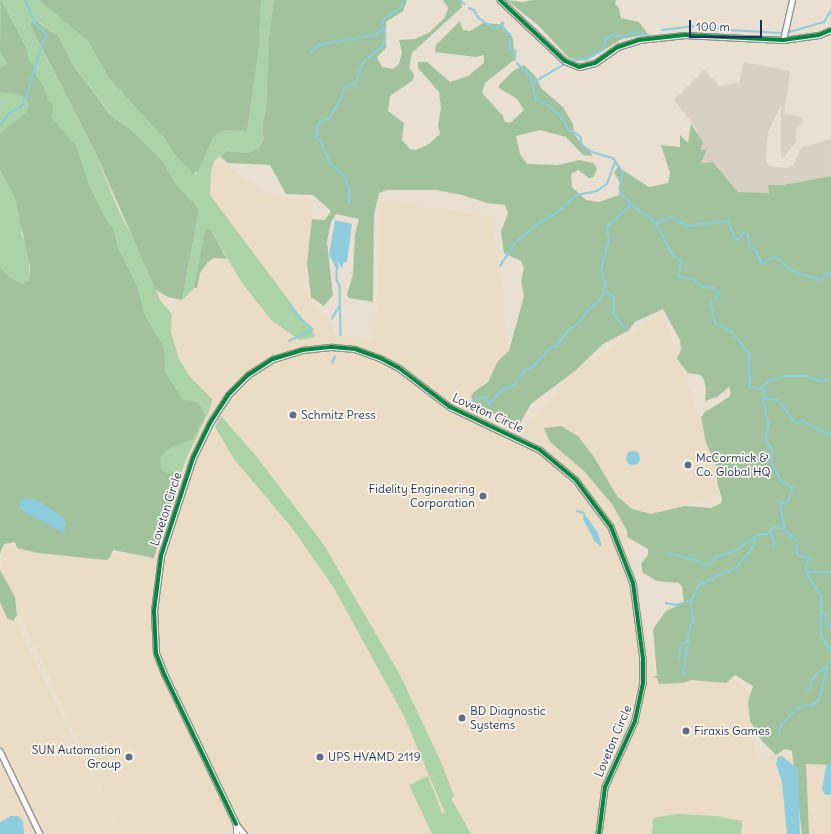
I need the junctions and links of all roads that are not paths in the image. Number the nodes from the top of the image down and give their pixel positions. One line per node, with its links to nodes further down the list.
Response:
1 (500, 0): 4 (street)
2 (792, 0): 4 (street)
3 (831, 30): 4 (street)
4 (783, 40)
5 (0, 751): 7 (street)
6 (236, 824): 8 (street, Loveton Circle); 9 (street, Loveton Circle); 10 (street, Loveton Circle)
7 (40, 834)
8 (236, 834)
9 (244, 834)
10 (599, 834)

